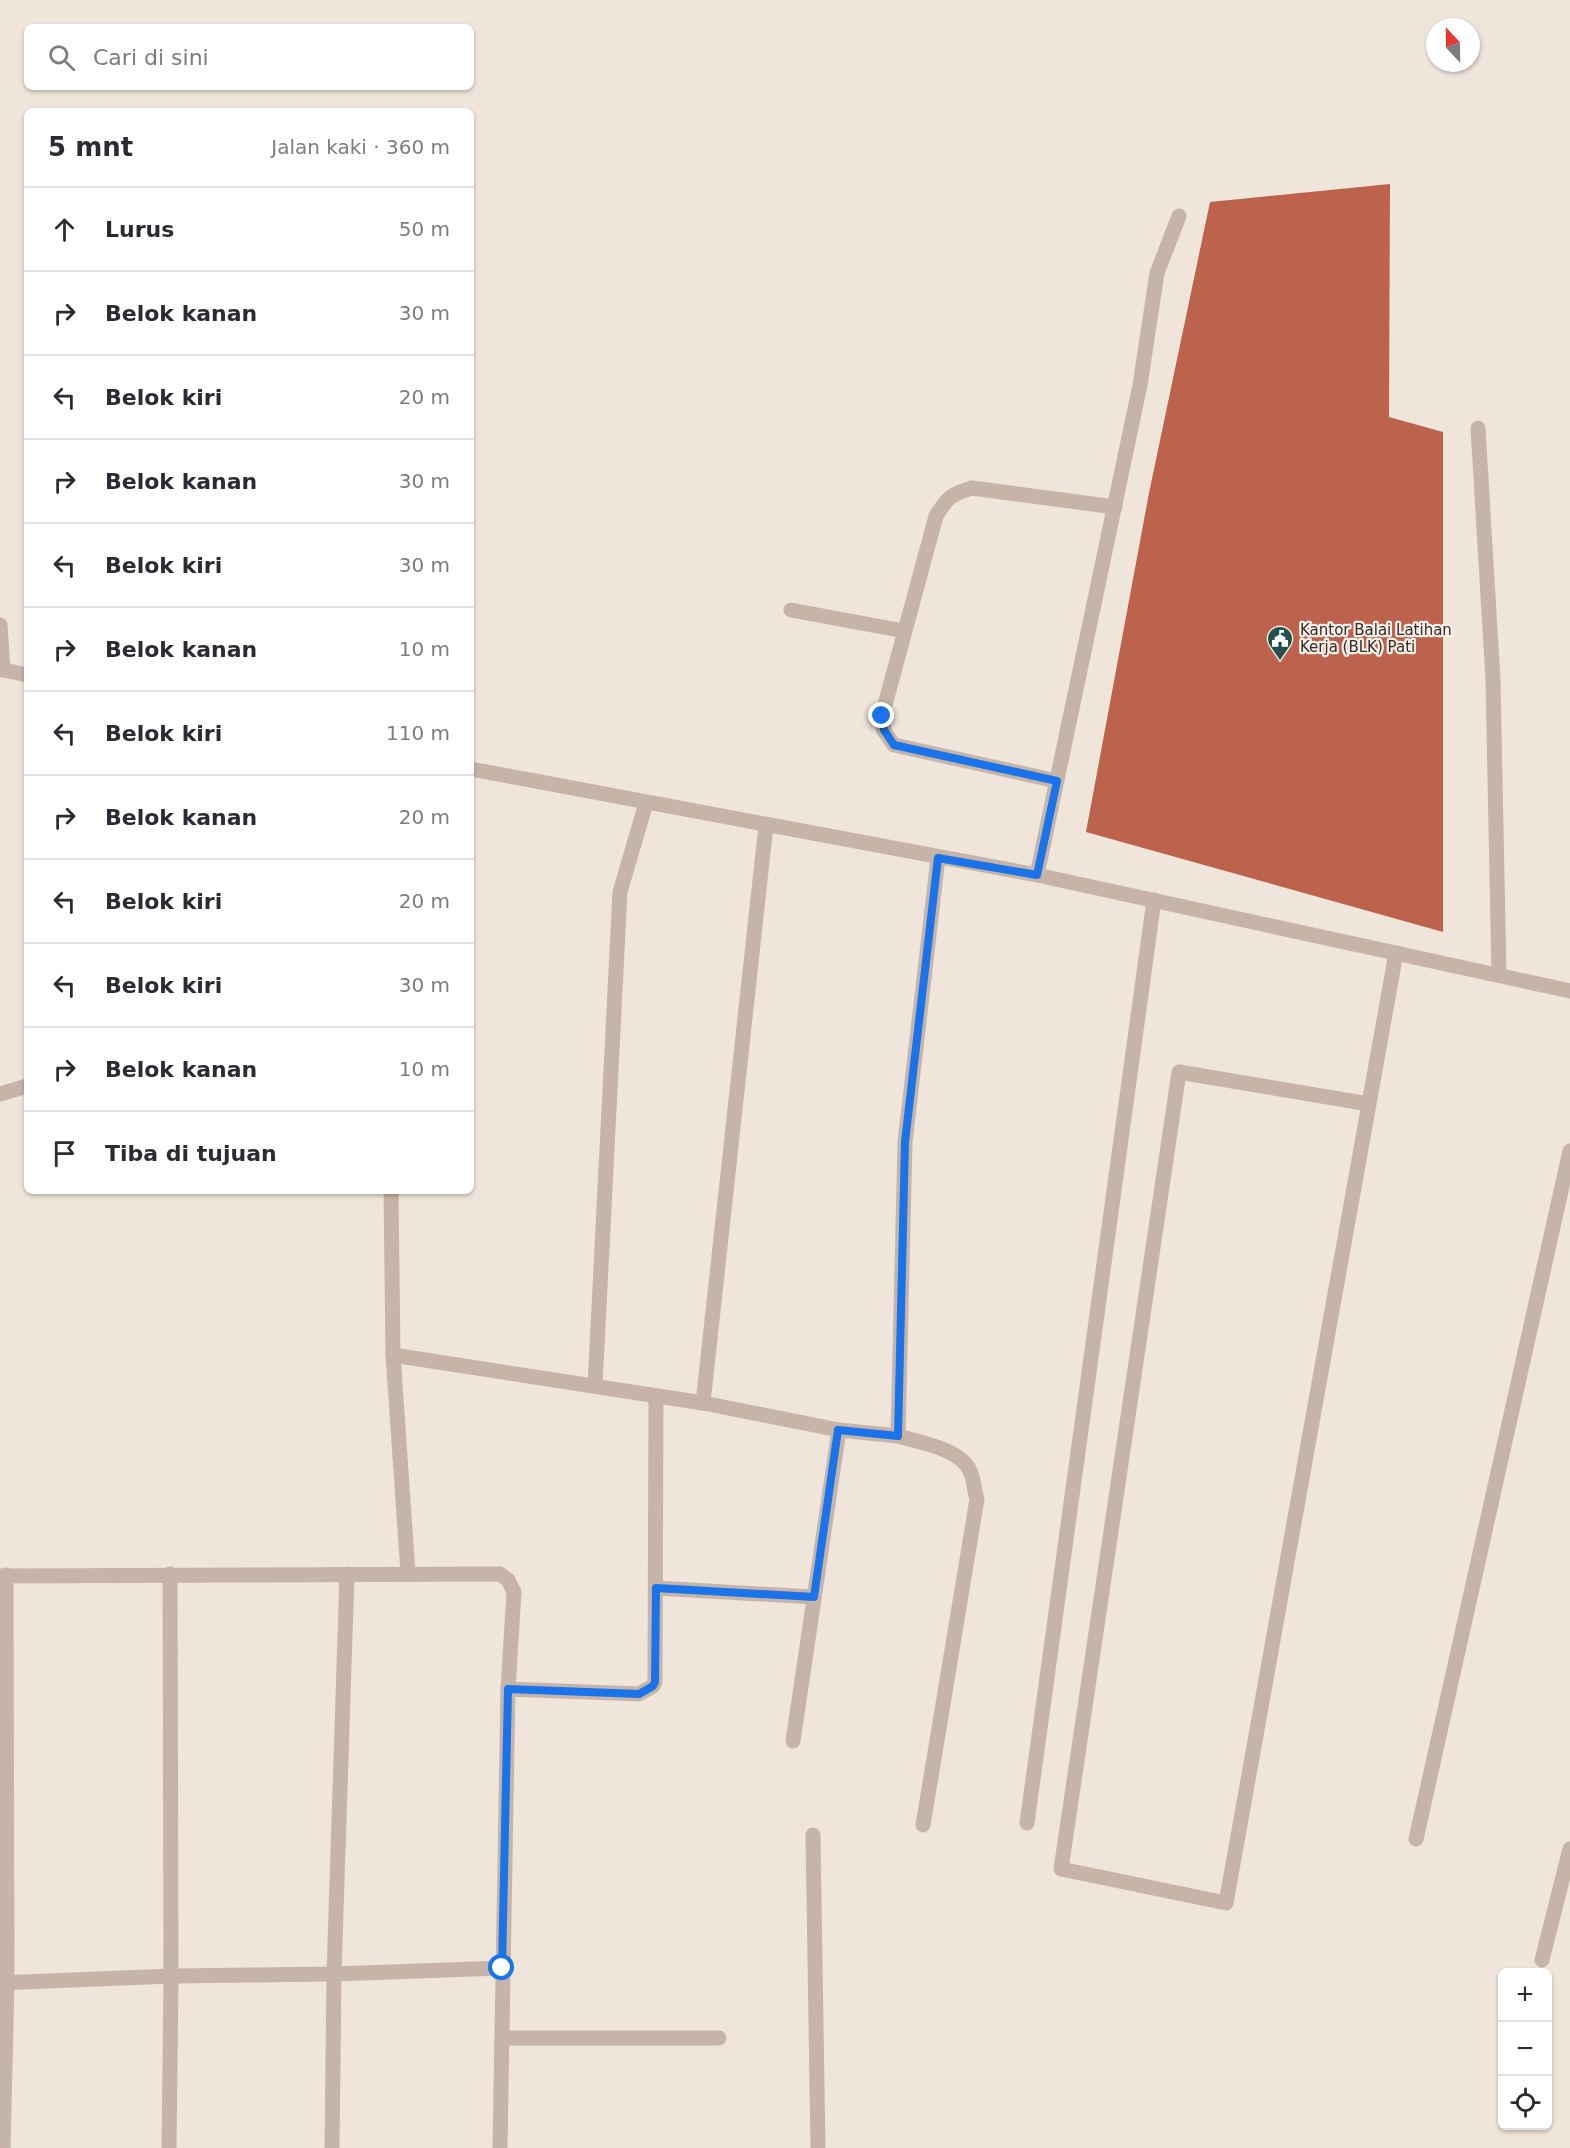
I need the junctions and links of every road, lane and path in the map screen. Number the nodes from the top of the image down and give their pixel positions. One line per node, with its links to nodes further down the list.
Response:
1 (1179, 216): 3 (street)
2 (1478, 428): 17 (street)
3 (1115, 507): 6 (street); 10 (street)
4 (791, 610): 6 (street)
5 (0, 625): 7 (street)
6 (904, 632): 10 (street)
7 (2, 670): 8 (street)
8 (24, 674)
9 (474, 770): 11 (street)
10 (1057, 781): 14 (street)
11 (646, 803): 12 (street); 25 (street)
12 (766, 825): 13 (street); 27 (street)
13 (938, 858): 14 (street); 29 (street)
14 (1037, 875): 15 (street)
15 (1154, 900): 16 (street); 38 (street)
16 (1396, 953): 17 (street); 21 (street)
17 (1499, 975): 18 (street)
18 (1570, 991)
19 (24, 1087): 20 (street)
20 (0, 1094)
21 (1369, 1104): 21 (street)
22 (1570, 1151): 41 (street)
23 (391, 1194): 24 (street)
24 (393, 1355): 25 (street); 32 (street)
25 (595, 1386): 26 (street)
26 (656, 1396): 27 (street); 34 (street)
27 (703, 1403): 28 (street)
28 (838, 1430): 29 (street); 35 (street)
29 (898, 1436): 39 (street)
30 (170, 1574): 31 (street); 33 (street); 46 (street)
31 (347, 1574): 32 (street); 45 (street)
32 (408, 1574): 36 (street)
33 (3, 1576): 47 (street)
34 (656, 1588): 35 (street); 36 (street)
35 (814, 1597): 37 (street)
36 (508, 1689): 44 (street)
37 (793, 1741)
38 (1027, 1823)
39 (923, 1825)
40 (813, 1835): 54 (street)
41 (1416, 1839)
42 (1570, 1849): 43 (street)
43 (1542, 1960)
44 (502, 1968): 45 (street); 48 (street)
45 (334, 1974): 46 (street); 52 (street)
46 (171, 1976): 47 (street); 51 (street)
47 (4, 1983): 50 (street)
48 (503, 2038): 49 (street); 53 (street)
49 (719, 2038)
50 (3, 2148)
51 (169, 2148)
52 (333, 2148)
53 (500, 2148)
54 (818, 2148)

